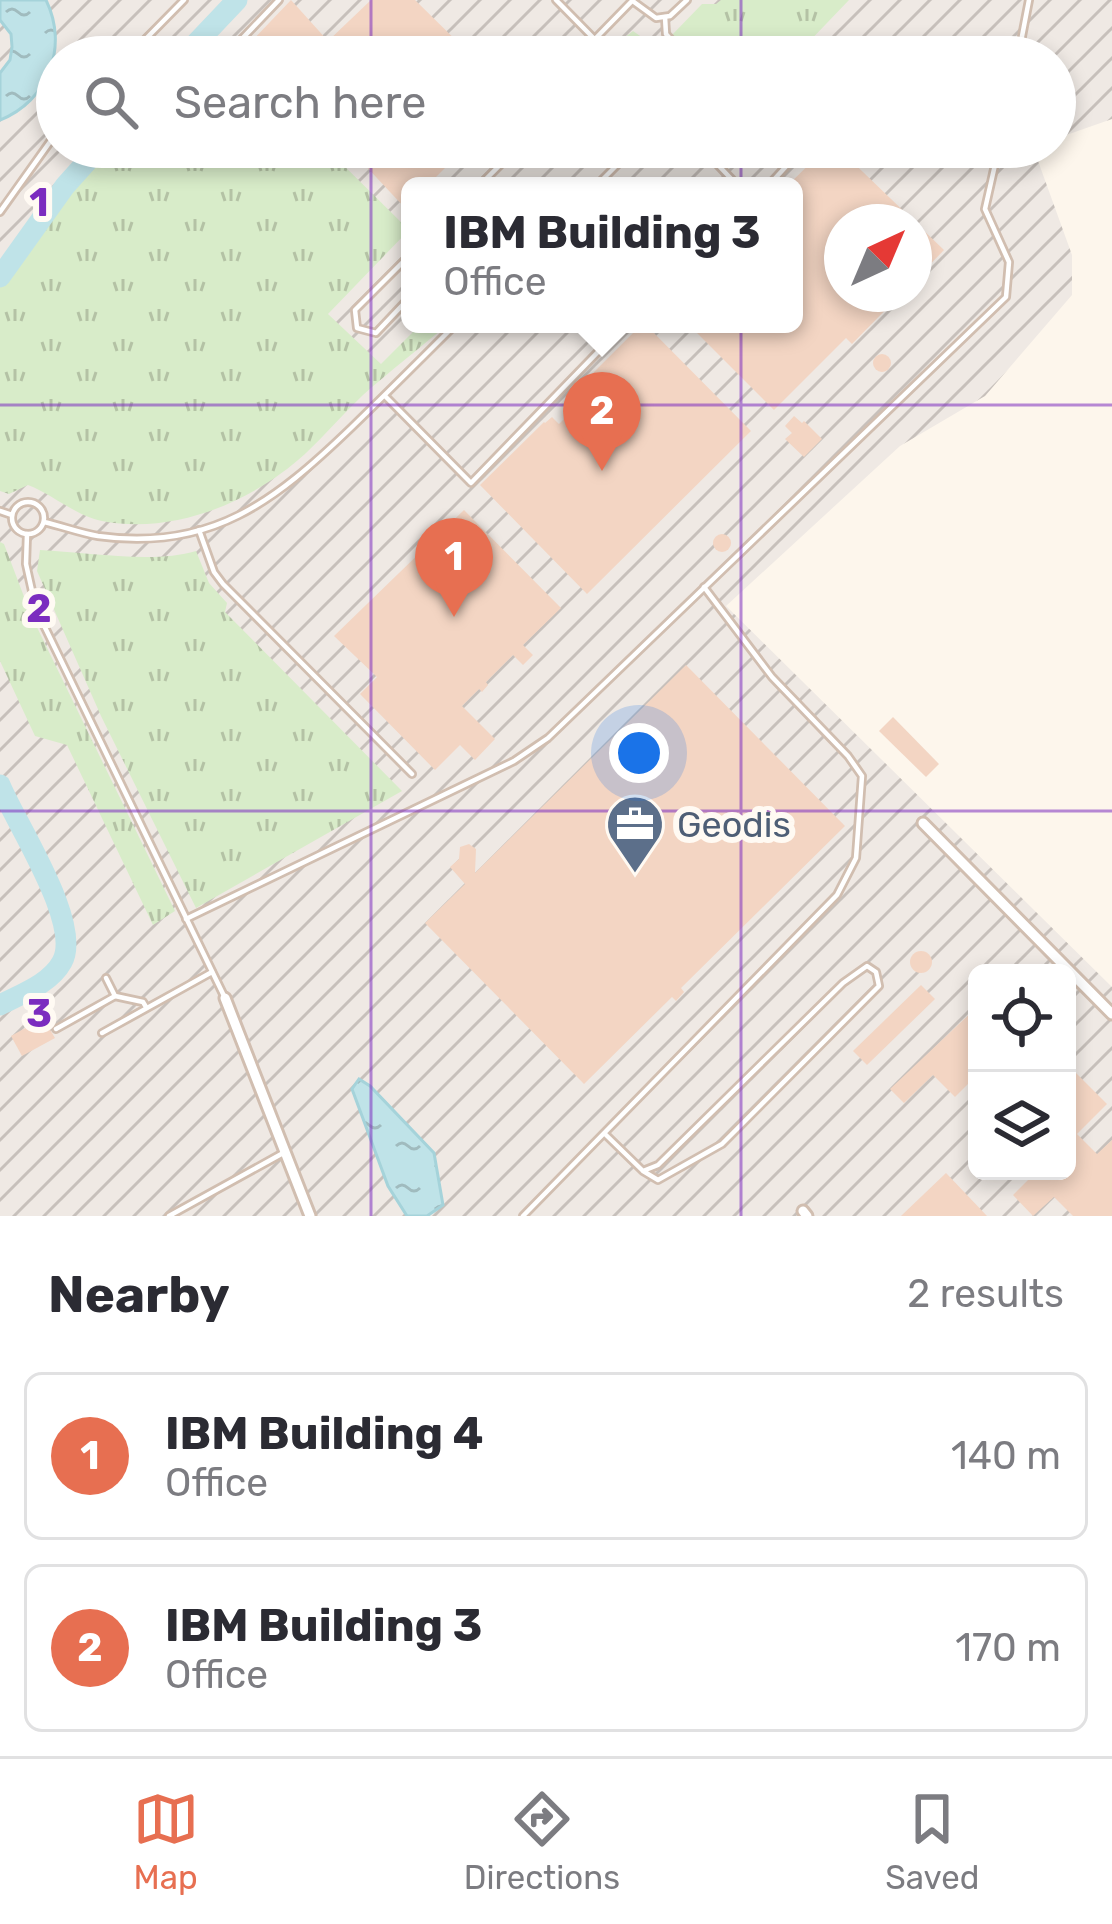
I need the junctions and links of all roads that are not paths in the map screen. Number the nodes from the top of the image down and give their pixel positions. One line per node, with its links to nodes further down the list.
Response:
1 (184, 0): 8 (lane)
2 (278, 0): 9 (lane)
3 (556, 0): 10 (lane)
4 (687, 0): 7 (lane)
5 (1030, 0): 13 (lane)
6 (633, 1): 7 (lane); 11 (lane)
7 (665, 17): 12 (lane)
8 (149, 36)
9 (245, 36)
10 (592, 36)
11 (598, 36)
12 (668, 36)
13 (1022, 36)
14 (36, 161): 16 (lane)
15 (994, 168): 27 (lane)
16 (0, 212)
17 (401, 264): 18 (lane)
18 (401, 307)
19 (447, 333): 21 (lane)
20 (616, 333): 21 (lane)
21 (385, 396): 25 (lane)
22 (0, 511): 23 (lane)
23 (12, 515): 24 (lane); 26 (lane)
24 (44, 522): 25 (lane); 26 (lane)
25 (199, 530): 28 (lane)
26 (27, 534): 30 (lane)
27 (704, 587): 30 (lane); 39 (lane)
28 (412, 774)
29 (923, 823): 36 (street)
30 (187, 920): 31 (lane)
31 (212, 972): 34 (lane); 35 (lane)
32 (106, 978): 33 (lane)
33 (115, 996): 35 (lane); 37 (lane)
34 (225, 998): 40 (street)
35 (147, 1008): 38 (lane)
36 (1112, 1014)
37 (56, 1029)
38 (102, 1033)
39 (605, 1134): 41 (lane); 44 (lane)
40 (285, 1152): 42 (lane); 43 (street)
41 (643, 1172): 41 (lane)
42 (169, 1216)
43 (310, 1216)
44 (523, 1216)

